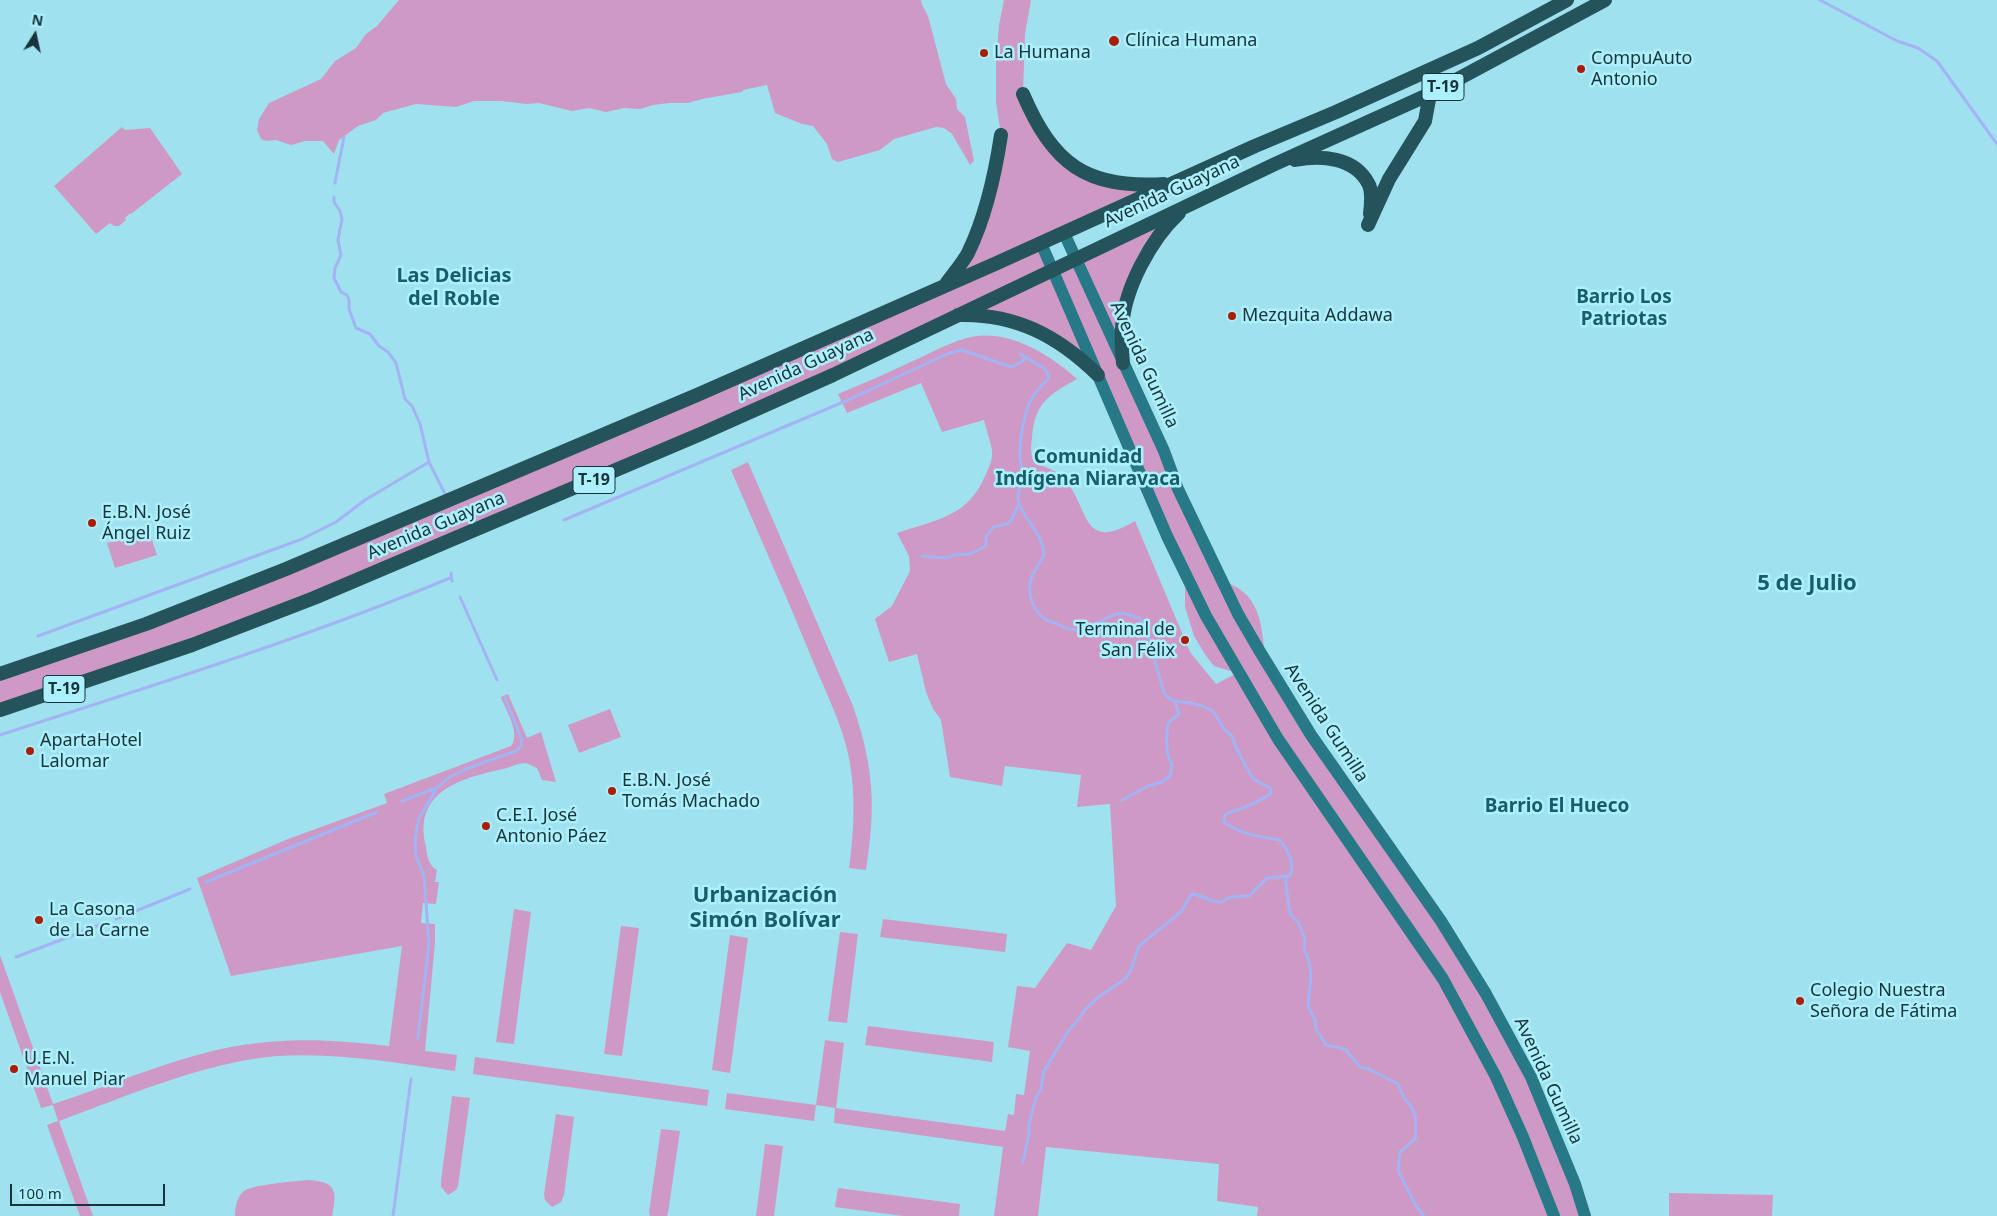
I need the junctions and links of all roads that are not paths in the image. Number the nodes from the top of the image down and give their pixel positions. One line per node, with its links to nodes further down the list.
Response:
1 (1567, 0): 7 (highway, Avenida Guayana / T-19)
2 (1605, 0): 4 (highway, Avenida Guayana / T-19)
3 (1022, 94): 7 (highway)
4 (1430, 94): 6 (highway, Avenida Guayana / T-19); 6 (highway)
5 (1001, 135): 13 (highway)
6 (1275, 164): 8 (highway, Avenida Guayana / T-19)
7 (1175, 183): 9 (highway, Avenida Guayana / T-19)
8 (1188, 205): 11 (highway, Avenida Guayana / T-19); 15 (highway)
9 (1064, 233): 10 (highway, Avenida Guayana / T-19); 11 (main road, Avenida Gumilla)
10 (1041, 243): 12 (main road); 13 (highway, Avenida Guayana / T-19)
11 (1076, 258): 12 (highway, Avenida Guayana / T-19); 15 (main road, Avenida Gumilla)
12 (1052, 269): 14 (highway, Avenida Guayana / T-19); 16 (main road)
13 (944, 287): 17 (highway, Avenida Guayana / T-19)
14 (955, 316): 16 (highway); 18 (highway, Avenida Guayana / T-19)
15 (1123, 363): 20 (main road, Avenida Gumilla)
16 (1098, 375): 19 (main road)
17 (0, 674)
18 (0, 710)
19 (1554, 1216)
20 (1585, 1216)

